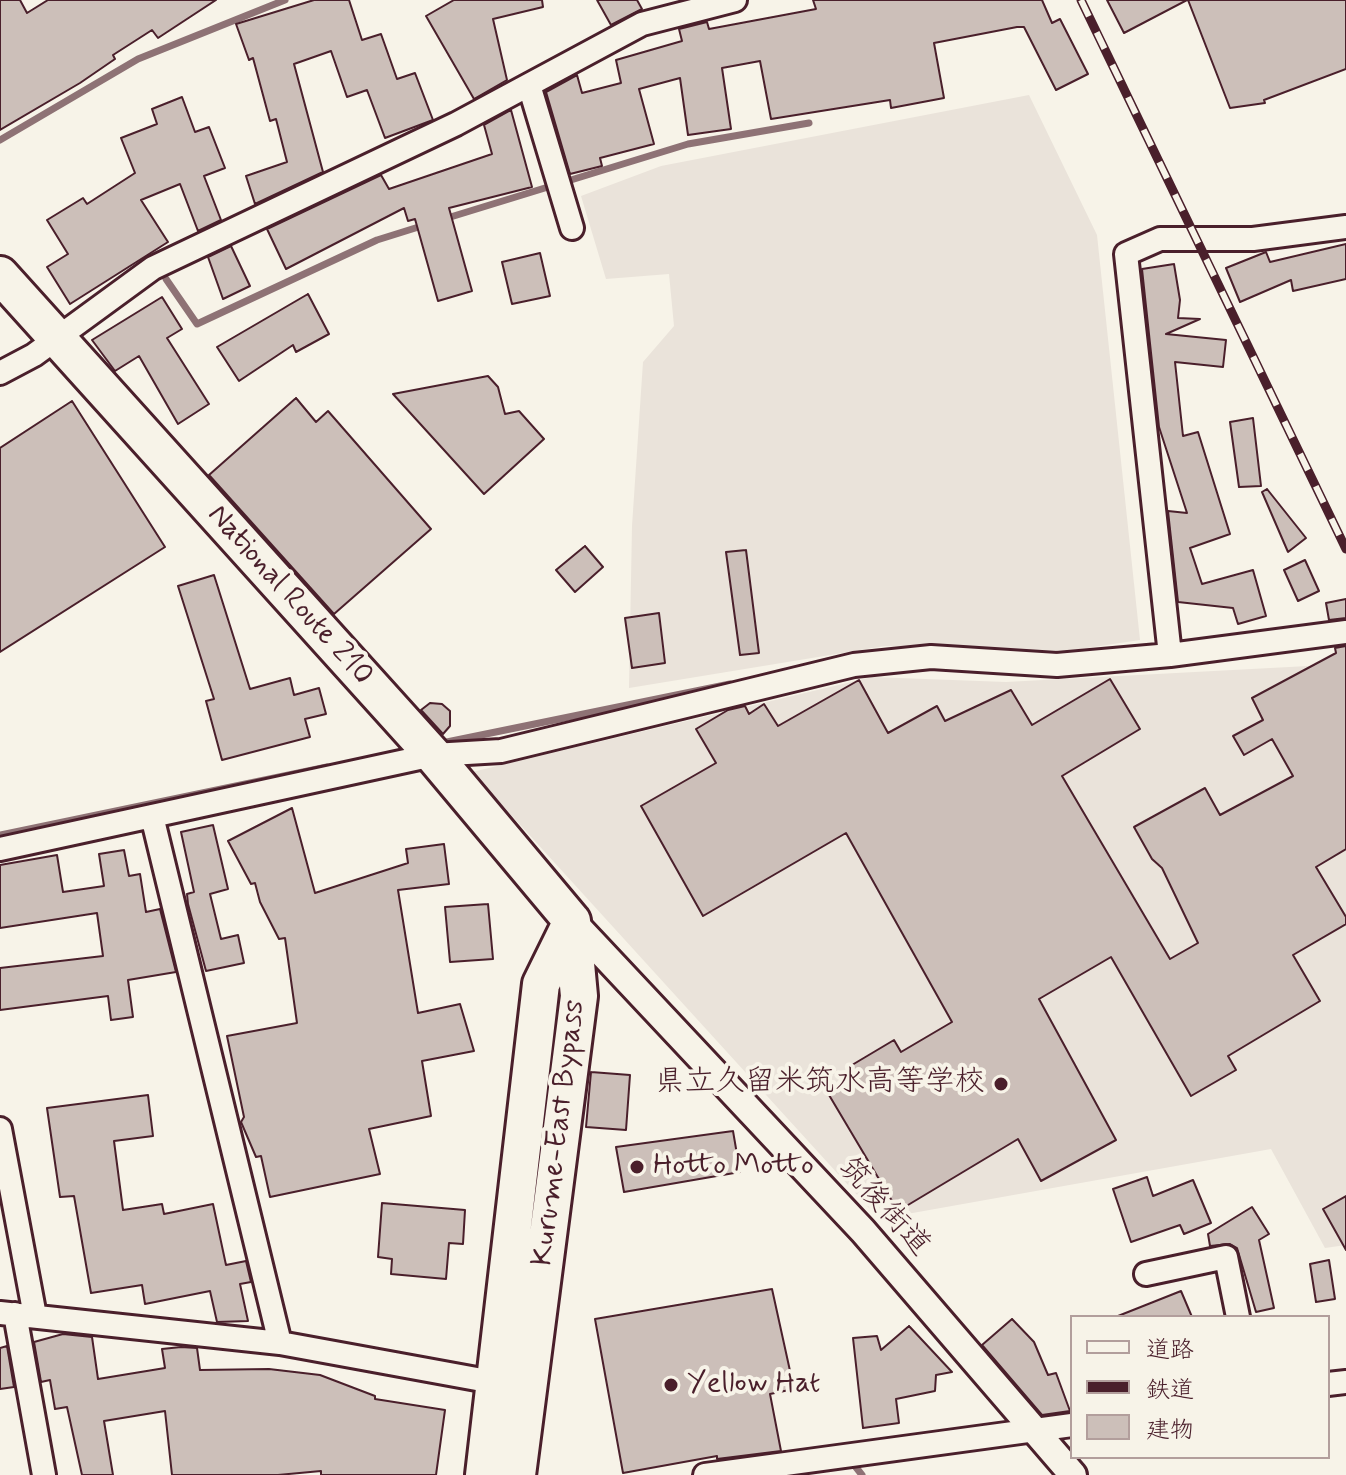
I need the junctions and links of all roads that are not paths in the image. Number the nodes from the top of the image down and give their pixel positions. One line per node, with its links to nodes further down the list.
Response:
1 (735, 0): 2 (street)
2 (529, 85): 4 (street); 6 (street)
3 (1346, 227): 9 (street)
4 (572, 228)
5 (0, 275): 6 (highway, National Route 210)
6 (56, 338): 7 (street); 10 (highway, National Route 210)
7 (0, 373)
8 (1346, 632): 9 (street)
9 (1170, 655): 10 (street)
10 (433, 755): 11 (street); 13 (highway, National Route 210)
11 (152, 816): 12 (street); 18 (street)
12 (0, 849)
13 (572, 921): 19 (highway, Kurume-East Bypass); 21 (street, 筑後街道)
14 (0, 1129): 16 (street)
15 (1146, 1274): 17 (street)
16 (17, 1314): 18 (street); 22 (street)
17 (1238, 1315)
18 (280, 1343): 19 (street)
19 (513, 1384): 23 (highway, Kurume-East Bypass); 24 (highway, Kurume-East Bypass)
20 (1070, 1425): 21 (street)
21 (1034, 1432): 25 (street); 26 (street, 筑後街道)
22 (44, 1475)
23 (484, 1475)
24 (517, 1475)
25 (705, 1475)
26 (1073, 1475)

